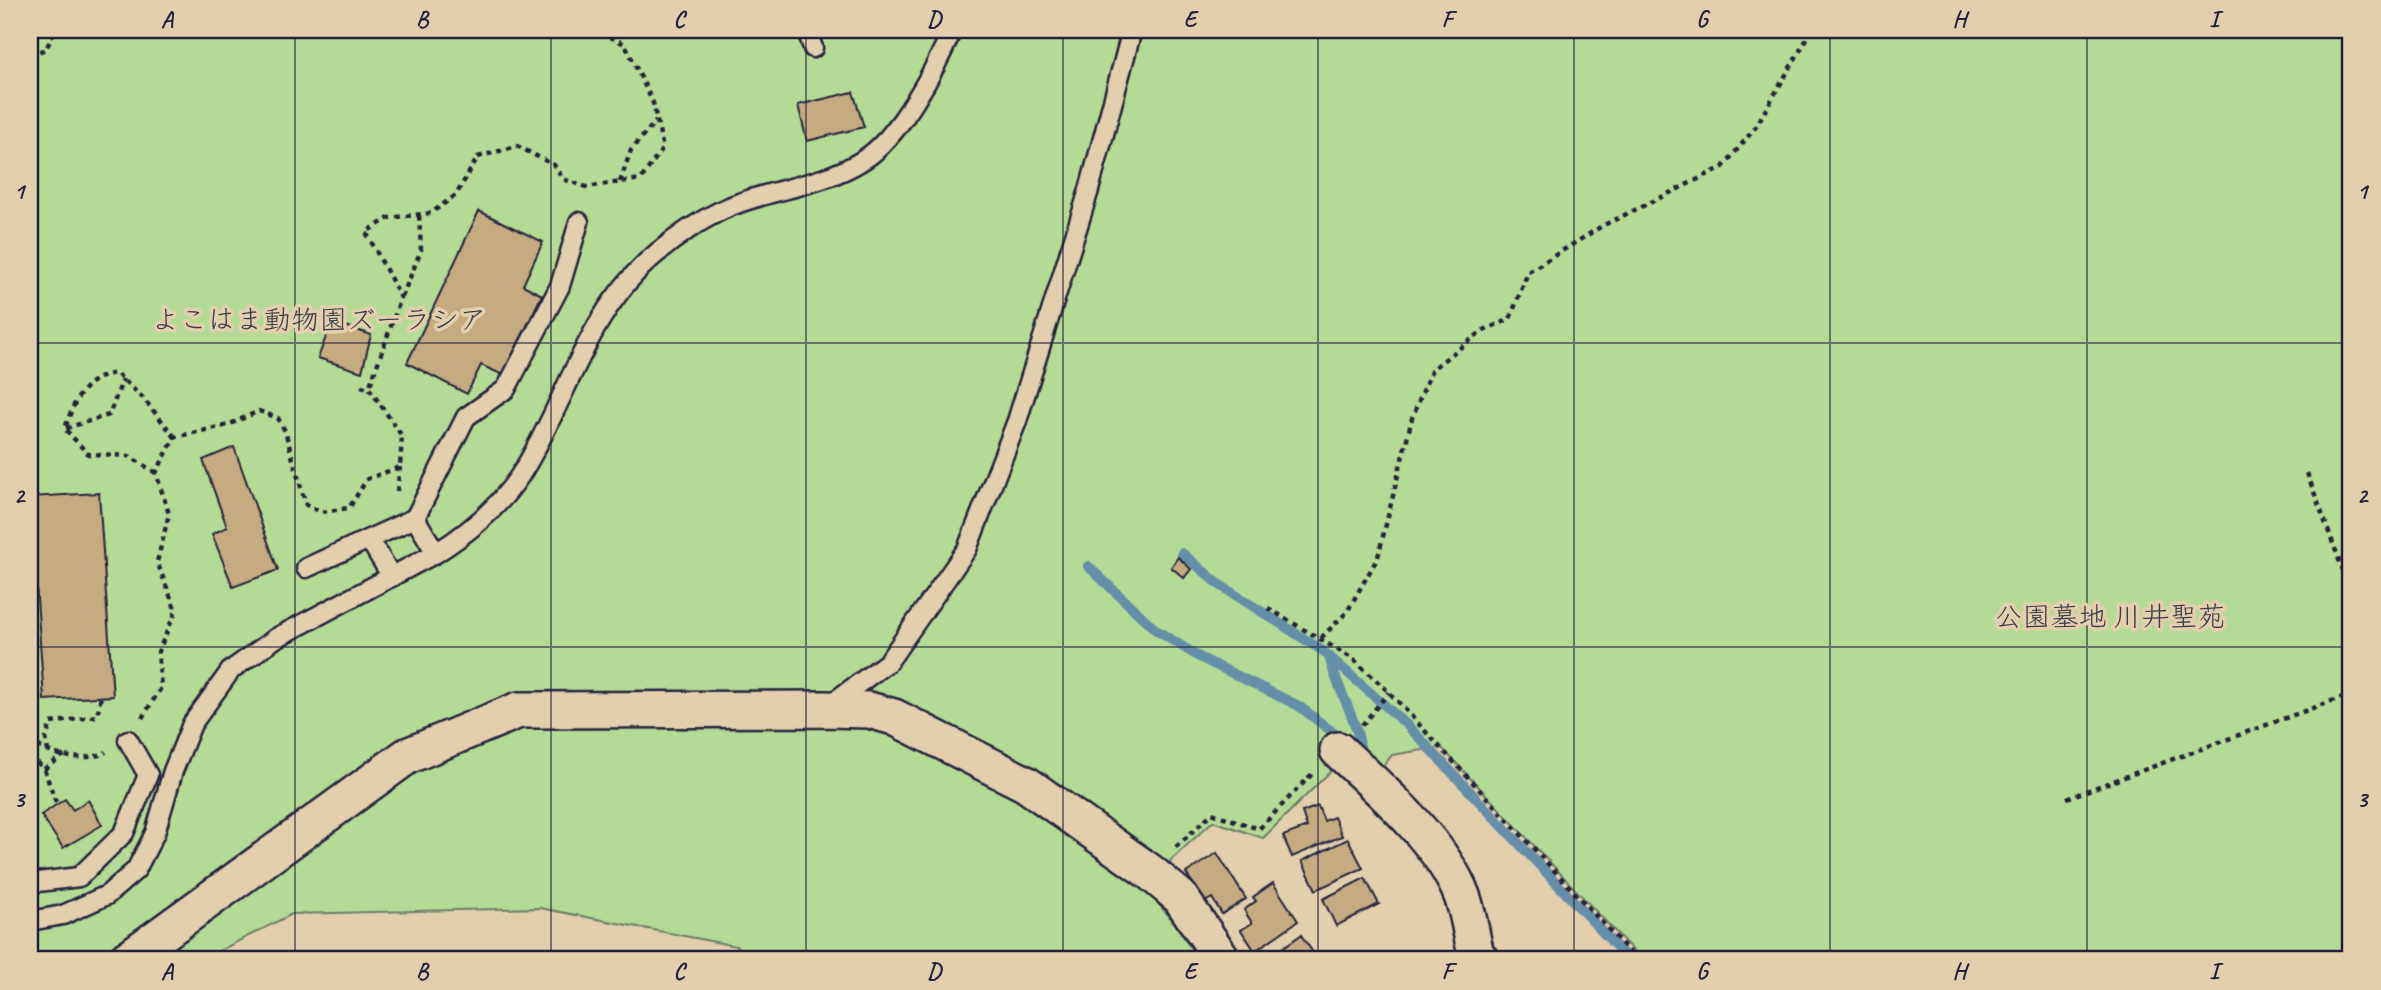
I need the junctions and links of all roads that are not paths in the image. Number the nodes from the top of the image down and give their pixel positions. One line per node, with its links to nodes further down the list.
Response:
1 (807, 30): 4 (lane)
2 (952, 30): 8 (lane)
3 (1132, 30): 11 (lane)
4 (813, 48)
5 (579, 222): 6 (lane)
6 (415, 518): 7 (lane); 8 (lane)
7 (369, 539): 9 (lane); 10 (lane)
8 (436, 553): 10 (lane)
9 (306, 568)
10 (392, 577): 15 (lane)
11 (825, 709): 16 (street); 17 (street)
12 (128, 740): 14 (lane)
13 (1340, 747): 18 (street)
14 (30, 883)
15 (30, 921)
16 (126, 960)
17 (1223, 960)
18 (1481, 960)

